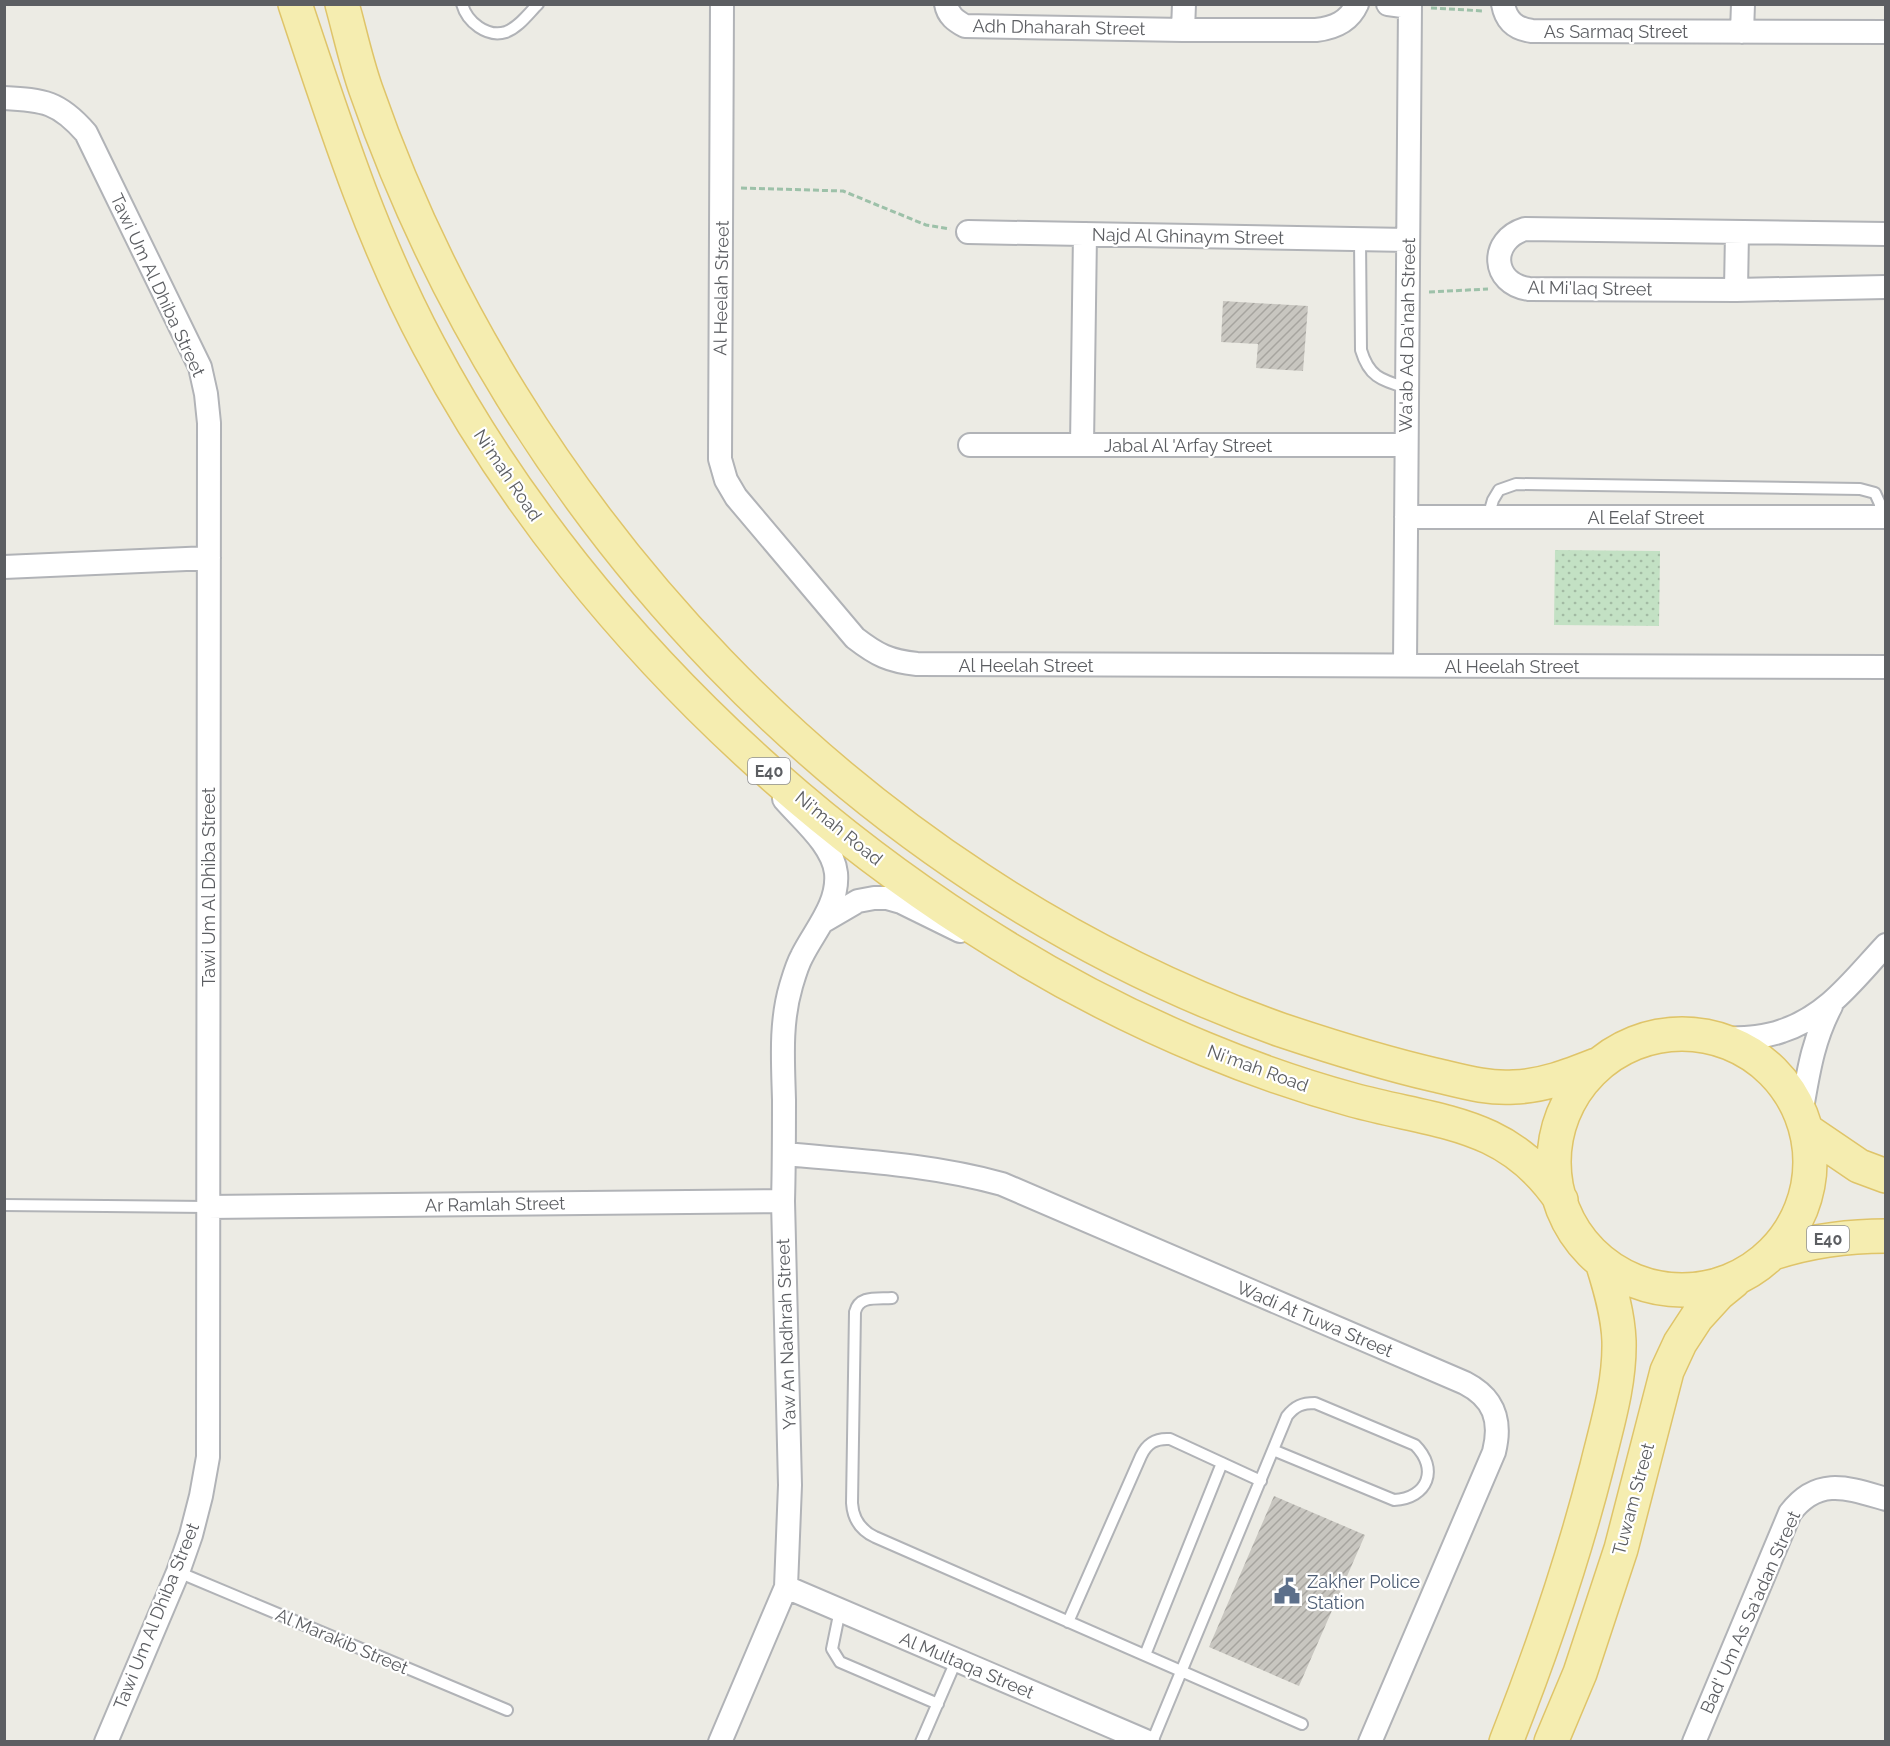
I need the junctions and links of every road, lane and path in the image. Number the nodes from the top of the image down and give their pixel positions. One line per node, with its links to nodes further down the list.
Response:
1 (295, 4): 38 (main road, Ni'mah Road / E40)
2 (342, 4): 44 (main road, E40)
3 (462, 4): 4 (lane)
4 (538, 4)
5 (722, 4): 16 (street, Al Heelah Street)
6 (946, 4): 12 (street, Adh Dhaharah Street)
7 (1184, 4): 12 (street)
8 (1357, 4): 12 (street, Adh Dhaharah Street)
9 (1743, 4): 13 (street)
10 (1403, 5): 11 (path); 22 (street, Wa'ab Ad Da'nah Street)
11 (1503, 8): 13 (street, As Sarmaq Street)
12 (1183, 30)
13 (1742, 32): 14 (street, As Sarmaq Street)
14 (1886, 32)
15 (4, 98): 34 (street, Tawi Um Al Dhiba Street)
16 (722, 187): 17 (path); 36 (street, Al Heelah Street)
17 (968, 232): 19 (street, Najd Al Ghinaym Street)
18 (1737, 232): 20 (street, Al Mi'laq Street); 23 (street, Al Mi'laq Street); 25 (street)
19 (1085, 234): 21 (street, Najd Al Ghinaym Street); 29 (street)
20 (1886, 234)
21 (1360, 239): 22 (street, Najd Al Ghinaym Street); 27 (lane)
22 (1408, 240): 26 (street, Wa'ab Ad Da'nah Street)
23 (1520, 287): 25 (street, Al Mi'laq Street); 26 (path)
24 (1886, 287): 25 (street, Al Mi'laq Street)
25 (1736, 290)
26 (1408, 292): 27 (street, Wa'ab Ad Da'nah Street)
27 (1407, 388): 30 (street, Wa'ab Ad Da'nah Street)
28 (970, 445): 29 (street, Jabal Al 'Arfay Street)
29 (1082, 445): 30 (street, Jabal Al 'Arfay Street)
30 (1406, 446): 31 (street, Wa'ab Ad Da'nah Street)
31 (1406, 517): 32 (street, Al Eelaf Street); 36 (street, Wa'ab Ad Da'nah Street)
32 (1488, 517): 33 (street, Al Eelaf Street); 33 (lane)
33 (1883, 517)
34 (209, 558): 35 (street); 51 (street, Tawi Um Al Dhiba Street)
35 (4, 567)
36 (1405, 665): 37 (street, Al Heelah Street)
37 (1886, 668)
38 (712, 718): 39 (street, Yaw An Nadhrah Street); 41 (main road, Ni'mah Road / E40)
39 (822, 922): 41 (street, Yaw An Nadhrah Street); 46 (street, Yaw An Nadhrah Street)
40 (1886, 945): 42 (street)
41 (1047, 970): 48 (main road, Ni'mah Road / E40)
42 (1832, 1004): 43 (street); 45 (street)
43 (1722, 1039): 44 (main road); 45 (main road)
44 (1599, 1064): 48 (main road)
45 (1804, 1122): 47 (main road); 53 (main road)
46 (785, 1154): 49 (street, Yaw An Nadhrah Street); 76 (street, Wadi At Tuwa Street)
47 (1886, 1176)
48 (1561, 1200): 54 (main road)
49 (783, 1201): 51 (street, Ar Ramlah Street); 62 (street, Yaw An Nadhrah Street)
50 (4, 1206): 51 (lane)
51 (207, 1207): 61 (street, Tawi Um Al Dhiba Street)
52 (1886, 1236): 53 (main road, E40)
53 (1773, 1253): 55 (main road)
54 (1602, 1262): 55 (main road); 77 (main road)
55 (1742, 1275): 78 (main road, Tuwam Street)
56 (892, 1298): 64 (lane)
57 (1273, 1450): 57 (lane); 59 (lane)
58 (1222, 1463): 59 (lane); 64 (lane); 65 (lane)
59 (1261, 1481): 67 (lane)
60 (1886, 1499): 79 (street, Bad' Um As Sa'adan Street)
61 (178, 1572): 69 (lane, Al Marakib Street); 71 (street, Tawi Um Al Dhiba Street)
62 (786, 1587): 63 (street, Al Multaqa Street); 72 (street, Yaw An Nadhrah Street)
63 (840, 1610): 66 (street, Al Multaqa Street); 68 (lane)
64 (1068, 1622): 65 (lane)
65 (1145, 1655): 67 (lane)
66 (956, 1661): 68 (lane); 74 (street, Al Multaqa Street)
67 (1182, 1671): 70 (lane); 75 (lane)
68 (938, 1704): 73 (lane)
69 (507, 1710)
70 (1302, 1724)
71 (106, 1742)
72 (720, 1742)
73 (921, 1742)
74 (1148, 1742)
75 (1152, 1742)
76 (1371, 1742)
77 (1506, 1742)
78 (1551, 1742)
79 (1694, 1742)

